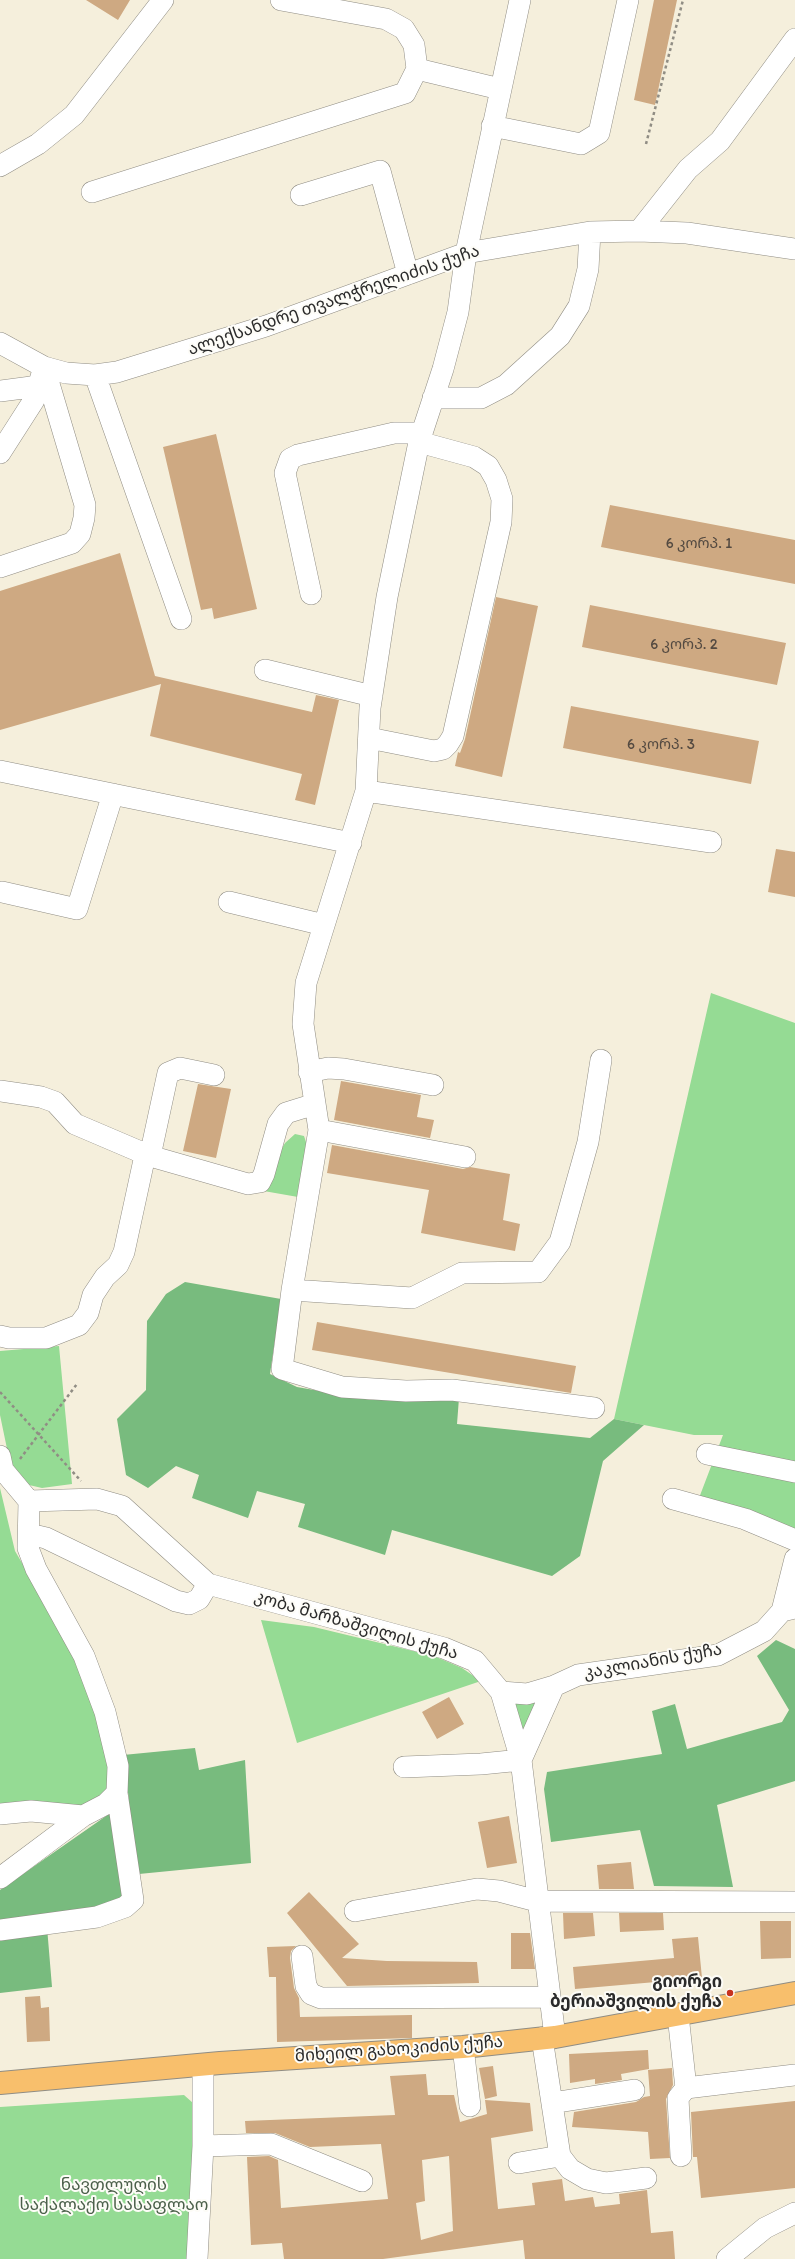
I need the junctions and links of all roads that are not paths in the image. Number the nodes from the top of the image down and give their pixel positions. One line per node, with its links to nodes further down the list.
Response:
1 (163, 0): 9 (street)
2 (281, 0): 6 (street)
3 (628, 0): 8 (street)
4 (518, 3): 7 (street)
5 (795, 39): 12 (street)
6 (417, 69): 7 (street); 10 (street)
7 (500, 89): 8 (street)
8 (492, 126): 15 (street)
9 (0, 166)
10 (92, 192)
11 (301, 195): 16 (street)
12 (639, 231): 13 (street, ალექსანდრე თვალჭრელიძის ქუჩა); 14 (street, ალექსანდრე თვალჭრელიძის ქუჩა)
13 (590, 232): 15 (street, ალექსანდრე თვალჭრელიძის ქუჩა); 21 (street)
14 (795, 249)
15 (466, 253): 16 (street, ალექსანდრე თვალჭრელიძის ქუჩა); 21 (street)
16 (408, 274): 18 (street, ალექსანდრე თვალჭრელიძის ქუჩა)
17 (0, 343): 19 (street, ალექსანდრე თვალჭრელიძის ქუჩა)
18 (95, 375): 19 (street, ალექსანდრე თვალჭრელიძის ქუჩა); 26 (street)
19 (42, 376): 20 (street); 23 (street); 24 (street)
20 (0, 391)
21 (433, 398): 22 (street)
22 (421, 437): 25 (street); 28 (street); 29 (street)
23 (0, 453)
24 (0, 567)
25 (311, 594)
26 (181, 619)
27 (265, 670): 28 (street)
28 (372, 696): 29 (street)
29 (369, 738): 31 (street)
30 (0, 771): 32 (street)
31 (366, 791): 33 (street); 34 (street)
32 (113, 794): 34 (street); 35 (street)
33 (711, 842)
34 (351, 843): 37 (street)
35 (2, 892)
36 (229, 902): 37 (street)
37 (324, 926): 39 (street)
38 (601, 1060): 47 (street)
39 (309, 1072): 41 (street); 43 (street)
40 (214, 1075): 45 (street)
41 (434, 1085)
42 (0, 1091): 45 (street)
43 (315, 1104): 44 (street); 45 (street)
44 (319, 1130): 46 (street); 47 (street)
45 (150, 1156): 48 (street)
46 (465, 1157)
47 (292, 1290): 49 (street)
48 (0, 1336)
49 (594, 1408)
50 (707, 1454): 52 (street)
51 (3, 1468): 54 (street)
52 (795, 1472)
53 (673, 1499): 56 (street)
54 (29, 1501): 55 (street); 58 (street, კობა მარზაშვილის ქუჩა)
55 (29, 1534): 58 (street); 64 (street)
56 (795, 1540)
57 (795, 1559): 59 (street)
58 (208, 1584): 61 (street, კობა მარზაშვილის ქუჩა)
59 (788, 1609): 60 (street, კაკლიანის ქუჩა)
60 (554, 1686): 61 (street, კაკლიანის ქუჩა); 62 (street)
61 (501, 1692): 62 (street, კობა მარზაშვილის ქუჩა)
62 (521, 1760): 63 (street); 68 (street, კობა მარზაშვილის ქუჩა)
63 (404, 1767)
64 (117, 1793): 66 (street); 71 (street)
65 (0, 1814): 66 (street)
66 (83, 1816): 67 (street)
67 (0, 1878)
68 (537, 1901): 69 (street); 70 (street); 74 (street, კობა მარზაშვილის ქუჩა)
69 (795, 1902)
70 (355, 1911)
71 (0, 1930)
72 (302, 1956): 74 (street)
73 (795, 1993): 75 (main road, მიხეილ გახოკიძის ქუჩა)
74 (550, 1997): 76 (street, კობა მარზაშვილის ქუჩა)
75 (678, 2015): 76 (main road, მიხეილ გახოკიძის ქუჩა); 81 (street)
76 (548, 2037): 77 (main road, მიხეილ გახოკიძის ქუჩა); 83 (street, კობა მარზაშვილის ქუჩა)
77 (463, 2047): 78 (main road, მიხეილ გახოკიძის ქუჩა); 84 (street)
78 (203, 2065): 80 (main road, მიხეილ გახოკიძის ქუჩა); 85 (street)
79 (795, 2075): 81 (street)
80 (0, 2083)
81 (686, 2088): 87 (street)
82 (634, 2090): 83 (street)
83 (552, 2103): 86 (street, კობა მარზაშვილის ქუჩა)
84 (470, 2106)
85 (203, 2146): 90 (street); 92 (street)
86 (560, 2156): 88 (street); 89 (street)
87 (681, 2156)
88 (519, 2163)
89 (646, 2178)
90 (362, 2181)
91 (795, 2213): 93 (street)
92 (197, 2259)
93 (727, 2259)

